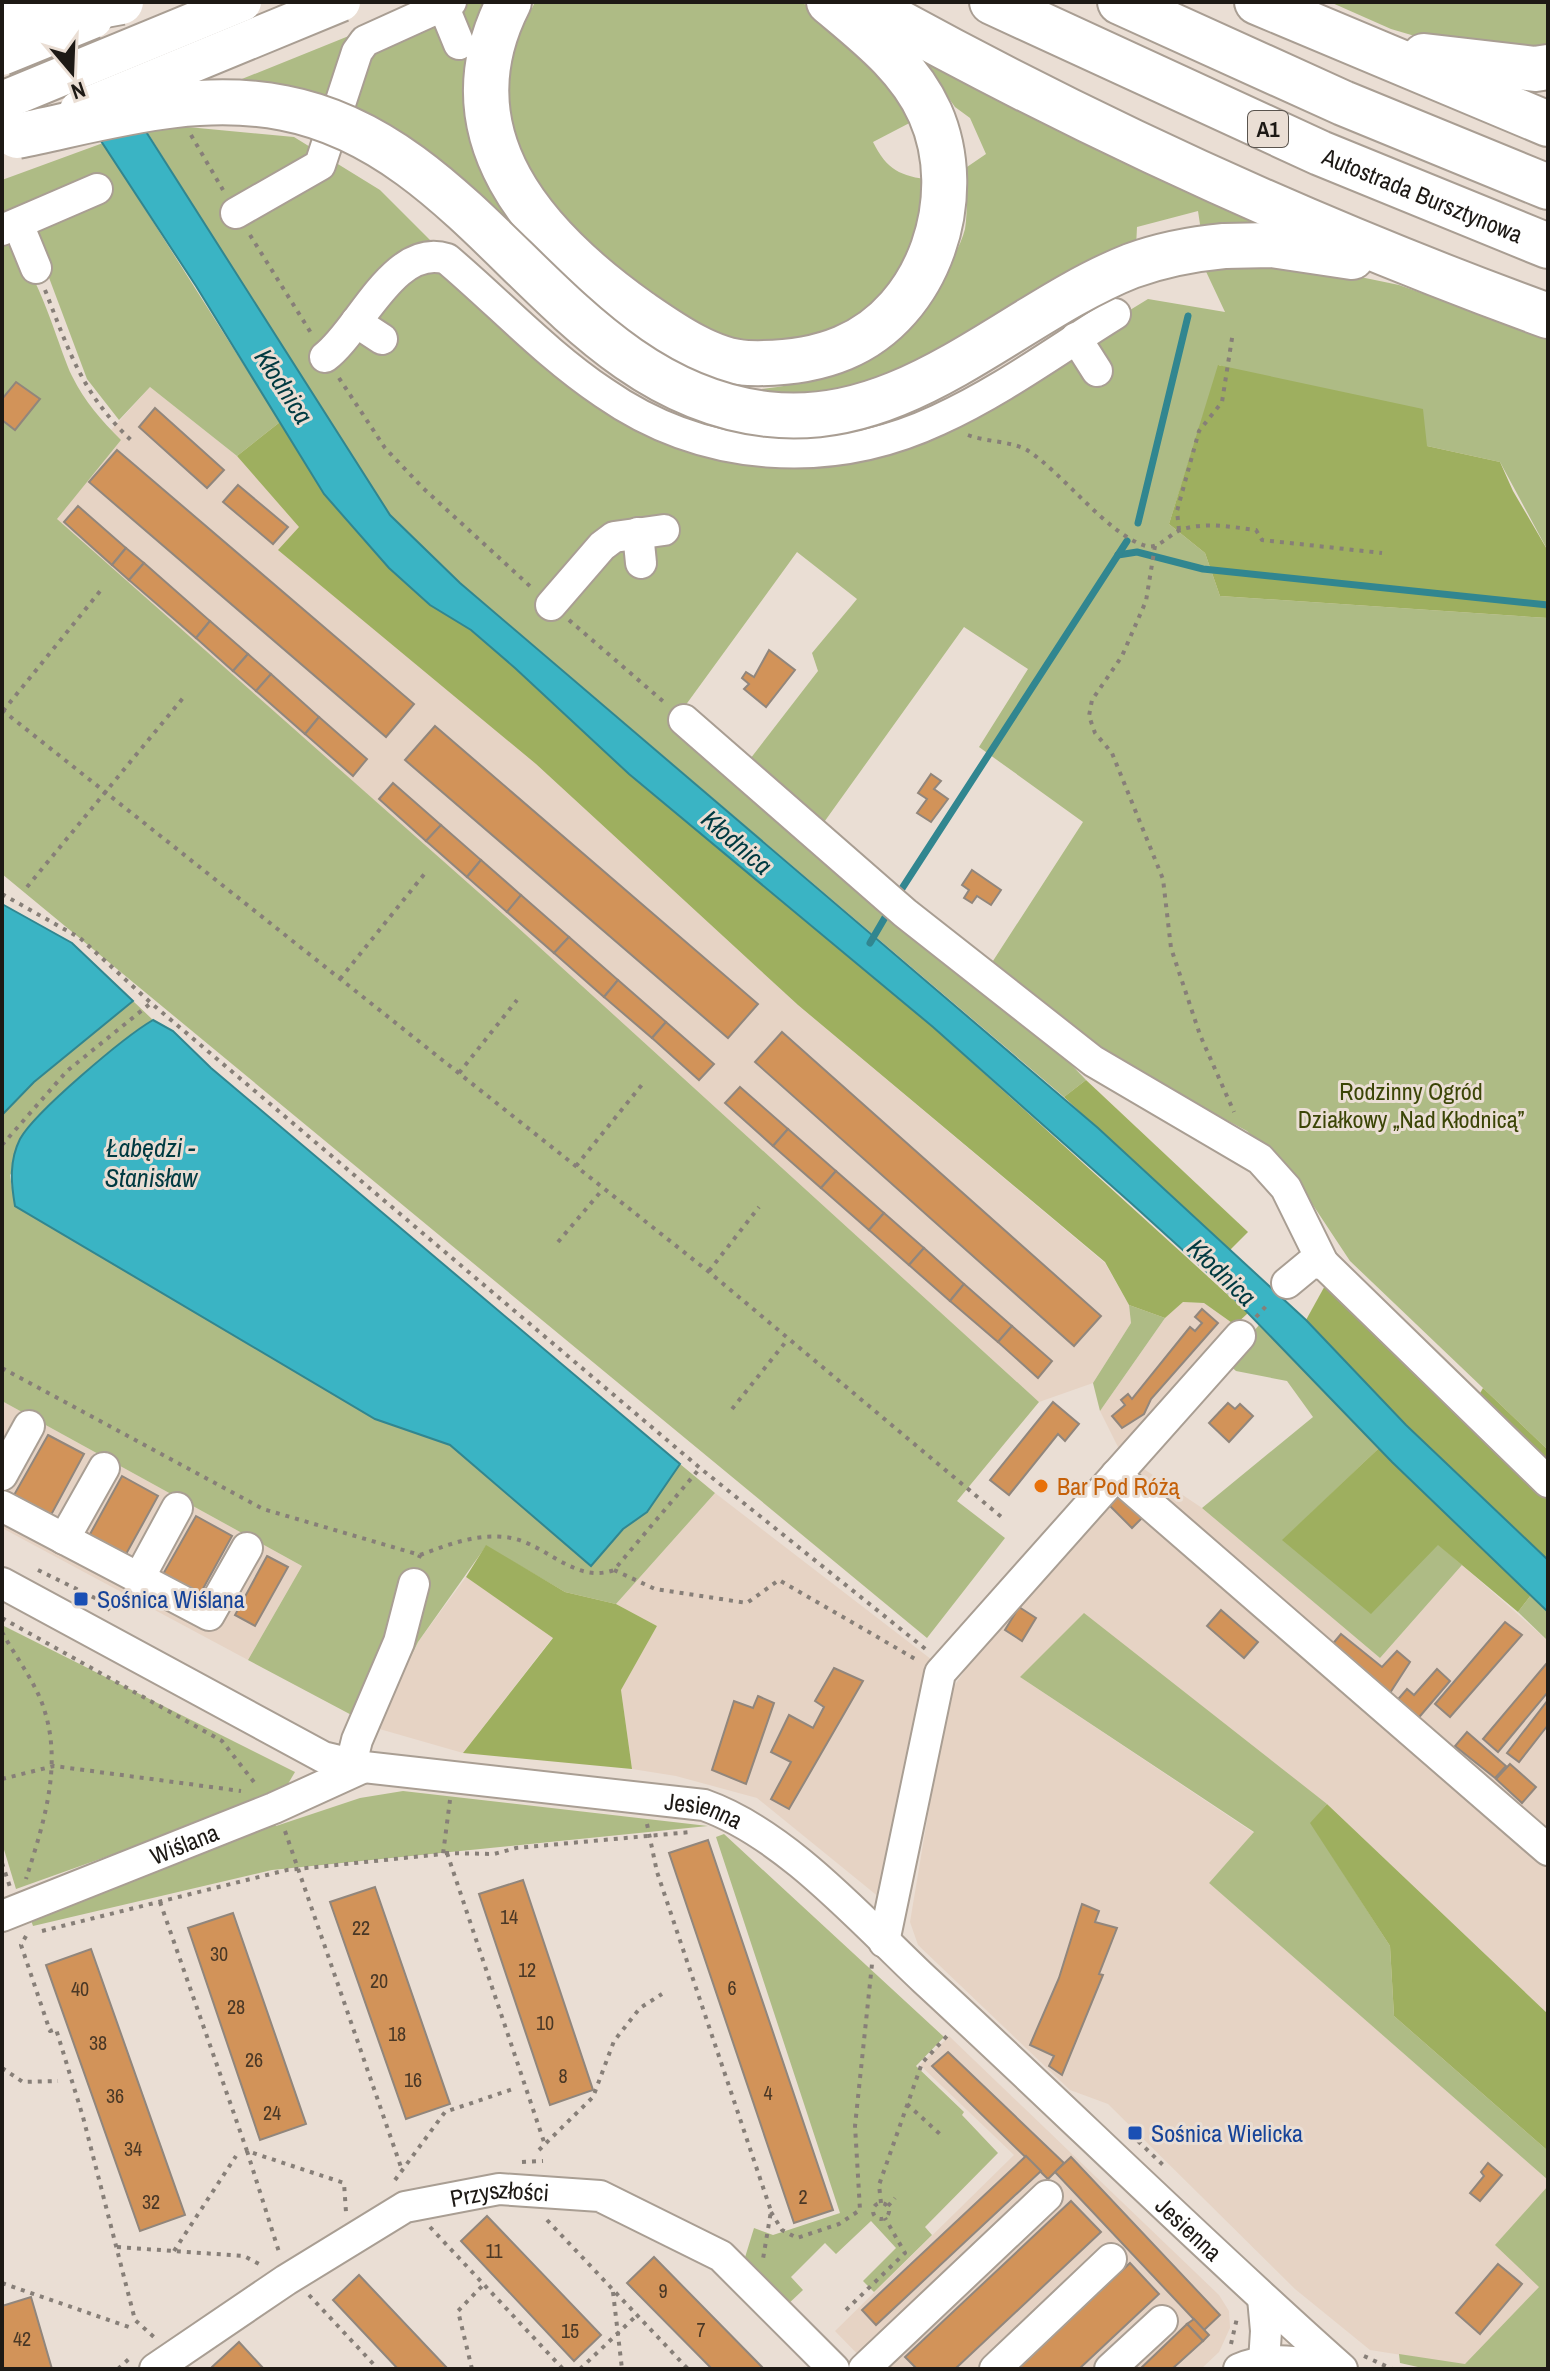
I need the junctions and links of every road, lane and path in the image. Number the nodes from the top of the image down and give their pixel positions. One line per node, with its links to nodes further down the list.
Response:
1 (121, 2): 12 (highway, bridge)
2 (137, 2): 15 (main road, bridge)
3 (242, 2): 17 (main road, bridge)
4 (341, 2): 17 (main road, bridge)
5 (509, 2): 6 (highway)
6 (829, 2)
7 (862, 2): 26 (highway)
8 (992, 2): 24 (highway, Autostrada Bursztynowa / A1)
9 (1120, 2): 20 (highway, A1)
10 (1257, 2): 13 (highway)
11 (447, 4): 14 (street); 22 (street)
12 (2, 24)
13 (1337, 39): 16 (highway); 19 (highway)
14 (459, 44)
15 (2, 56)
16 (1548, 67)
17 (9, 118): 26 (highway, bridge)
18 (184, 123): 22 (path)
19 (1548, 124)
20 (1548, 187)
21 (97, 189): 23 (street)
22 (236, 213): 33 (path)
23 (10, 227): 25 (street)
24 (1548, 246)
25 (36, 268): 36 (path)
26 (1425, 272): 28 (highway)
27 (1115, 314): 31 (street)
28 (1548, 316)
29 (356, 322): 32 (street); 33 (street); 35 (street)
30 (1233, 332): 37 (path)
31 (1076, 338): 34 (street); 35 (street)
32 (382, 339)
33 (325, 357): 42 (path)
34 (1097, 371)
35 (936, 422): 38 (path)
36 (132, 441)
37 (1179, 530): 38 (path); 39 (path)
38 (1156, 549): 55 (path)
39 (1382, 553)
40 (641, 563): 42 (street)
41 (101, 590): 44 (path)
42 (551, 605): 45 (path)
43 (183, 698): 46 (path)
44 (3, 711): 46 (path)
45 (684, 720): 55 (street)
46 (105, 793): 48 (path); 50 (path)
47 (426, 872): 50 (path)
48 (27, 887)
49 (2, 894): 52 (path)
50 (340, 979): 53 (path)
51 (517, 1000): 53 (path)
52 (151, 1003): 56 (path); 70 (path)
53 (458, 1073): 57 (path)
54 (645, 1081): 57 (path)
55 (1237, 1143): 61 (street)
56 (2, 1145)
57 (575, 1167): 58 (path)
58 (603, 1189): 60 (path); 62 (path)
59 (759, 1207): 62 (path)
60 (558, 1242)
61 (1323, 1263): 63 (street); 73 (street)
62 (709, 1272): 65 (path)
63 (1287, 1283): 64 (path)
64 (1240, 1336): 72 (street)
65 (789, 1339): 67 (path); 76 (path)
66 (2, 1368): 79 (path)
67 (732, 1409)
68 (29, 1426): 71 (street)
69 (104, 1468): 77 (street)
70 (700, 1468): 80 (path); 85 (path)
71 (2, 1475)
72 (1116, 1475): 85 (street); 94 (street)
73 (1548, 1482)
74 (2, 1506): 77 (street)
75 (177, 1508): 81 (street)
76 (1005, 1520)
77 (64, 1539): 81 (street)
78 (247, 1548): 81 (street)
79 (417, 1570): 80 (path); 87 (street)
80 (614, 1570): 85 (path)
81 (139, 1578)
82 (2, 1583): 87 (street, Jesienna)
83 (2, 1618): 86 (path)
84 (2, 1632): 86 (path)
85 (943, 1669): 99 (street)
86 (54, 1766): 88 (path); 98 (path)
87 (358, 1766): 90 (street, Wiślana); 99 (street, Jesienna)
88 (2, 1779)
89 (451, 1790): 95 (path)
90 (274, 1808): 96 (path); 98 (street, Wiślana)
91 (645, 1813): 93 (path)
92 (701, 1831): 93 (path)
93 (648, 1835): 95 (path); 117 (path)
94 (1548, 1850)
95 (445, 1854): 96 (path); 107 (path)
96 (296, 1869): 97 (path); 111 (path)
97 (159, 1901): 98 (path); 109 (path)
98 (16, 1918): 122 (path)
99 (878, 1948): 117 (path); 132 (street, Jesienna)
100 (662, 1994): 107 (path)
101 (954, 2028): 105 (path)
102 (2, 2068): 103 (path)
103 (58, 2081)
104 (516, 2088): 111 (path)
105 (907, 2104): 106 (path); 115 (path)
106 (941, 2135)
107 (545, 2145): 108 (path)
108 (539, 2150)
109 (247, 2151): 118 (path); 124 (path)
110 (236, 2156): 123 (path)
111 (402, 2170): 112 (path)
112 (395, 2180)
113 (1047, 2196): 147 (street)
114 (895, 2198): 116 (path)
115 (881, 2203): 116 (path); 120 (path)
116 (888, 2206): 120 (path)
117 (771, 2211): 131 (path)
118 (346, 2215)
119 (543, 2216): 130 (path)
120 (885, 2218): 133 (path)
121 (423, 2220): 129 (path)
122 (116, 2247): 123 (path); 139 (path)
123 (174, 2251): 126 (path)
124 (281, 2257)
125 (1111, 2259): 148 (street)
126 (263, 2266)
127 (2, 2283): 136 (path)
128 (317, 2284): 140 (path)
129 (484, 2284): 141 (path); 142 (path)
130 (613, 2289): 134 (path); 137 (path)
131 (757, 2292): 139 (street, Przyszłości); 146 (street, Przyszłości)
132 (1248, 2301): 138 (path); 138 (street); 151 (street, Jesienna)
133 (846, 2310)
134 (637, 2315): 137 (path); 145 (path)
135 (1162, 2321): 149 (street)
136 (129, 2327)
137 (619, 2332): 143 (path); 144 (path)
138 (1245, 2359): 150 (street)
139 (166, 2362)
140 (378, 2369)
141 (472, 2369)
142 (563, 2369)
143 (580, 2369)
144 (622, 2369)
145 (688, 2369)
146 (834, 2369)
147 (864, 2369)
148 (995, 2369)
149 (1110, 2369)
150 (1334, 2369)
151 (1342, 2369)

